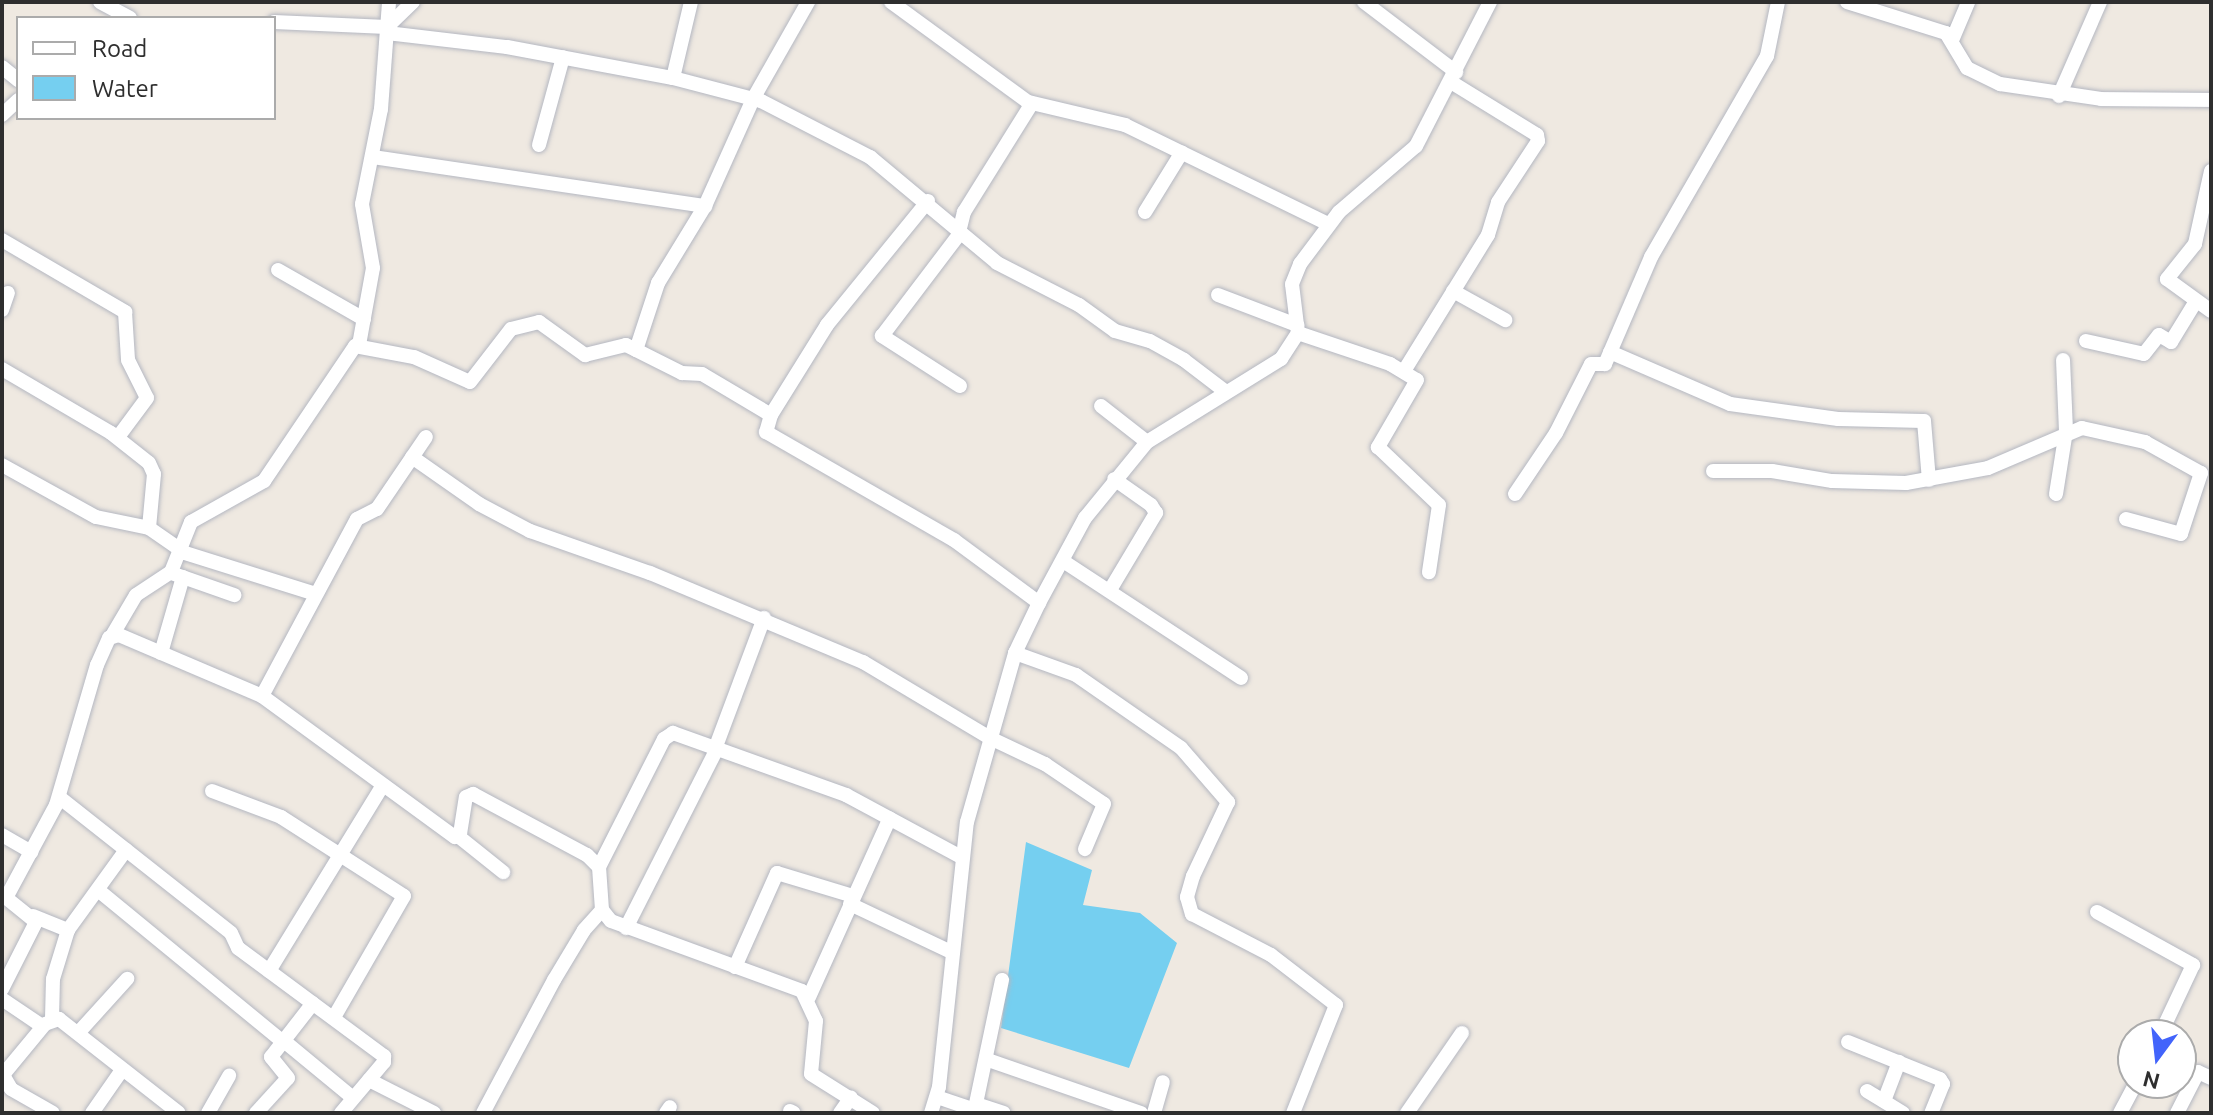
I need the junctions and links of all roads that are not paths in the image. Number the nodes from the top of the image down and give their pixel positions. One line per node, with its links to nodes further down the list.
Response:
1 (100, 2): 13 (street)
2 (389, 2): 15 (street)
3 (413, 2): 15 (street)
4 (691, 2): 19 (street)
5 (808, 2): 21 (street)
6 (891, 2): 23 (street)
7 (1364, 2): 18 (street)
8 (1490, 2): 18 (street)
9 (1778, 2): 47 (street)
10 (1847, 2): 16 (street)
11 (1968, 2): 16 (street)
12 (2100, 2): 20 (street)
13 (126, 16)
14 (276, 22): 15 (street)
15 (387, 30): 17 (street); 26 (street)
16 (1953, 38): 20 (street)
17 (563, 57): 19 (street); 24 (street)
18 (1454, 77): 31 (street); 35 (street)
19 (673, 78): 21 (street)
20 (2059, 96): 22 (street)
21 (753, 99): 28 (street); 29 (street)
22 (2211, 100)
23 (1032, 103): 25 (street); 32 (street)
24 (539, 145)
25 (1182, 152): 30 (street); 31 (street)
26 (373, 157): 29 (street); 41 (street)
27 (2211, 171): 38 (street)
28 (928, 201): 32 (street); 54 (street)
29 (705, 206): 46 (street)
30 (1145, 212)
31 (1328, 224): 43 (street)
32 (960, 229): 51 (street); 52 (street)
33 (2, 240): 56 (street)
34 (278, 270): 41 (street)
35 (1453, 291): 42 (street); 50 (street)
36 (8, 293): 39 (street)
37 (1218, 295): 43 (street)
38 (2196, 301): 40 (street); 44 (street)
39 (2, 310)
40 (2211, 311)
41 (364, 319): 45 (street)
42 (1505, 320)
43 (1298, 329): 50 (street); 52 (street)
44 (2086, 341)
45 (359, 345): 46 (street); 68 (street)
46 (636, 350): 54 (street)
47 (1610, 352): 63 (street); 64 (street)
48 (2063, 360): 55 (street)
49 (2, 369): 56 (street)
50 (1404, 371): 70 (street)
51 (960, 386)
52 (1226, 392): 58 (street)
53 (1101, 406): 58 (street)
54 (771, 415): 75 (street)
55 (2066, 431): 63 (street); 65 (street); 66 (street)
56 (118, 437): 67 (street)
57 (426, 437): 59 (street)
58 (1147, 442): 62 (street)
59 (412, 457): 73 (street); 76 (street)
60 (2, 465): 67 (street)
61 (1713, 471): 63 (street)
62 (1114, 479): 69 (street); 72 (street)
63 (1929, 480)
64 (1515, 494)
65 (2056, 494)
66 (2126, 519)
67 (149, 528): 68 (street)
68 (180, 550): 71 (street); 73 (street)
69 (1063, 561): 72 (street); 75 (street)
70 (1429, 572)
71 (177, 575): 74 (street); 77 (street); 78 (street)
72 (1110, 590): 80 (street)
73 (316, 594): 81 (street)
74 (234, 595)
75 (1039, 603): 79 (street)
76 (764, 618): 82 (street); 83 (street)
77 (113, 634): 78 (street); 86 (street)
78 (161, 653): 81 (street)
79 (1015, 653): 82 (street); 148 (street)
80 (1241, 678)
81 (262, 696): 84 (street)
82 (990, 738): 90 (street); 94 (street)
83 (716, 749): 87 (street); 95 (street); 102 (street)
84 (383, 785): 89 (street); 93 (street)
85 (212, 791): 93 (street)
86 (59, 797): 91 (street); 92 (street)
87 (890, 818): 94 (street); 98 (street)
88 (2, 835): 92 (street)
89 (458, 836): 95 (street); 96 (street)
90 (1085, 849)
91 (126, 850): 97 (street); 106 (street)
92 (31, 852): 101 (street)
93 (338, 855): 106 (street); 113 (street)
94 (961, 857): 104 (street)
95 (599, 867): 99 (street)
96 (503, 872)
97 (98, 890): 103 (street); 118 (street)
98 (851, 900): 104 (street); 105 (street); 110 (street)
99 (602, 910): 102 (street); 141 (street)
100 (2097, 912): 114 (street)
101 (33, 916): 103 (street); 109 (street)
102 (626, 928): 105 (street)
103 (68, 930): 115 (street)
104 (951, 952): 130 (street)
105 (735, 967): 110 (street)
106 (269, 971): 112 (street)
107 (127, 979): 116 (street)
108 (1002, 980): 120 (street)
109 (2, 989)
110 (809, 997): 129 (street)
111 (2, 999): 115 (street)
112 (313, 1003): 113 (street); 118 (street)
113 (334, 1017): 126 (street)
114 (2168, 1019)
115 (47, 1023): 116 (street); 123 (street)
116 (79, 1032): 122 (street)
117 (1462, 1033): 149 (street)
118 (283, 1042): 131 (street); 138 (street)
119 (1848, 1042): 121 (street)
120 (988, 1060): 133 (street); 146 (street)
121 (1899, 1062): 132 (street); 151 (street)
122 (122, 1070): 135 (street); 136 (street)
123 (2, 1075): 134 (street)
124 (229, 1076): 137 (street)
125 (2211, 1078): 152 (street)
126 (369, 1080): 131 (street); 140 (street)
127 (1163, 1082): 147 (street)
128 (1867, 1091): 132 (street)
129 (851, 1097): 142 (street); 143 (street)
130 (937, 1097): 133 (street); 144 (street)
131 (353, 1098): 139 (street)
132 (1884, 1101): 150 (street)
133 (975, 1109): 145 (street)
134 (53, 1113)
135 (92, 1113)
136 (179, 1113)
137 (208, 1113)
138 (256, 1113)
139 (341, 1113)
140 (434, 1113)
141 (483, 1113)
142 (840, 1113)
143 (873, 1113)
144 (931, 1113)
145 (1004, 1113)
146 (1141, 1113)
147 (1154, 1113)
148 (1293, 1113)
149 (1407, 1113)
150 (1903, 1113)
151 (1931, 1113)
152 (2177, 1113)

